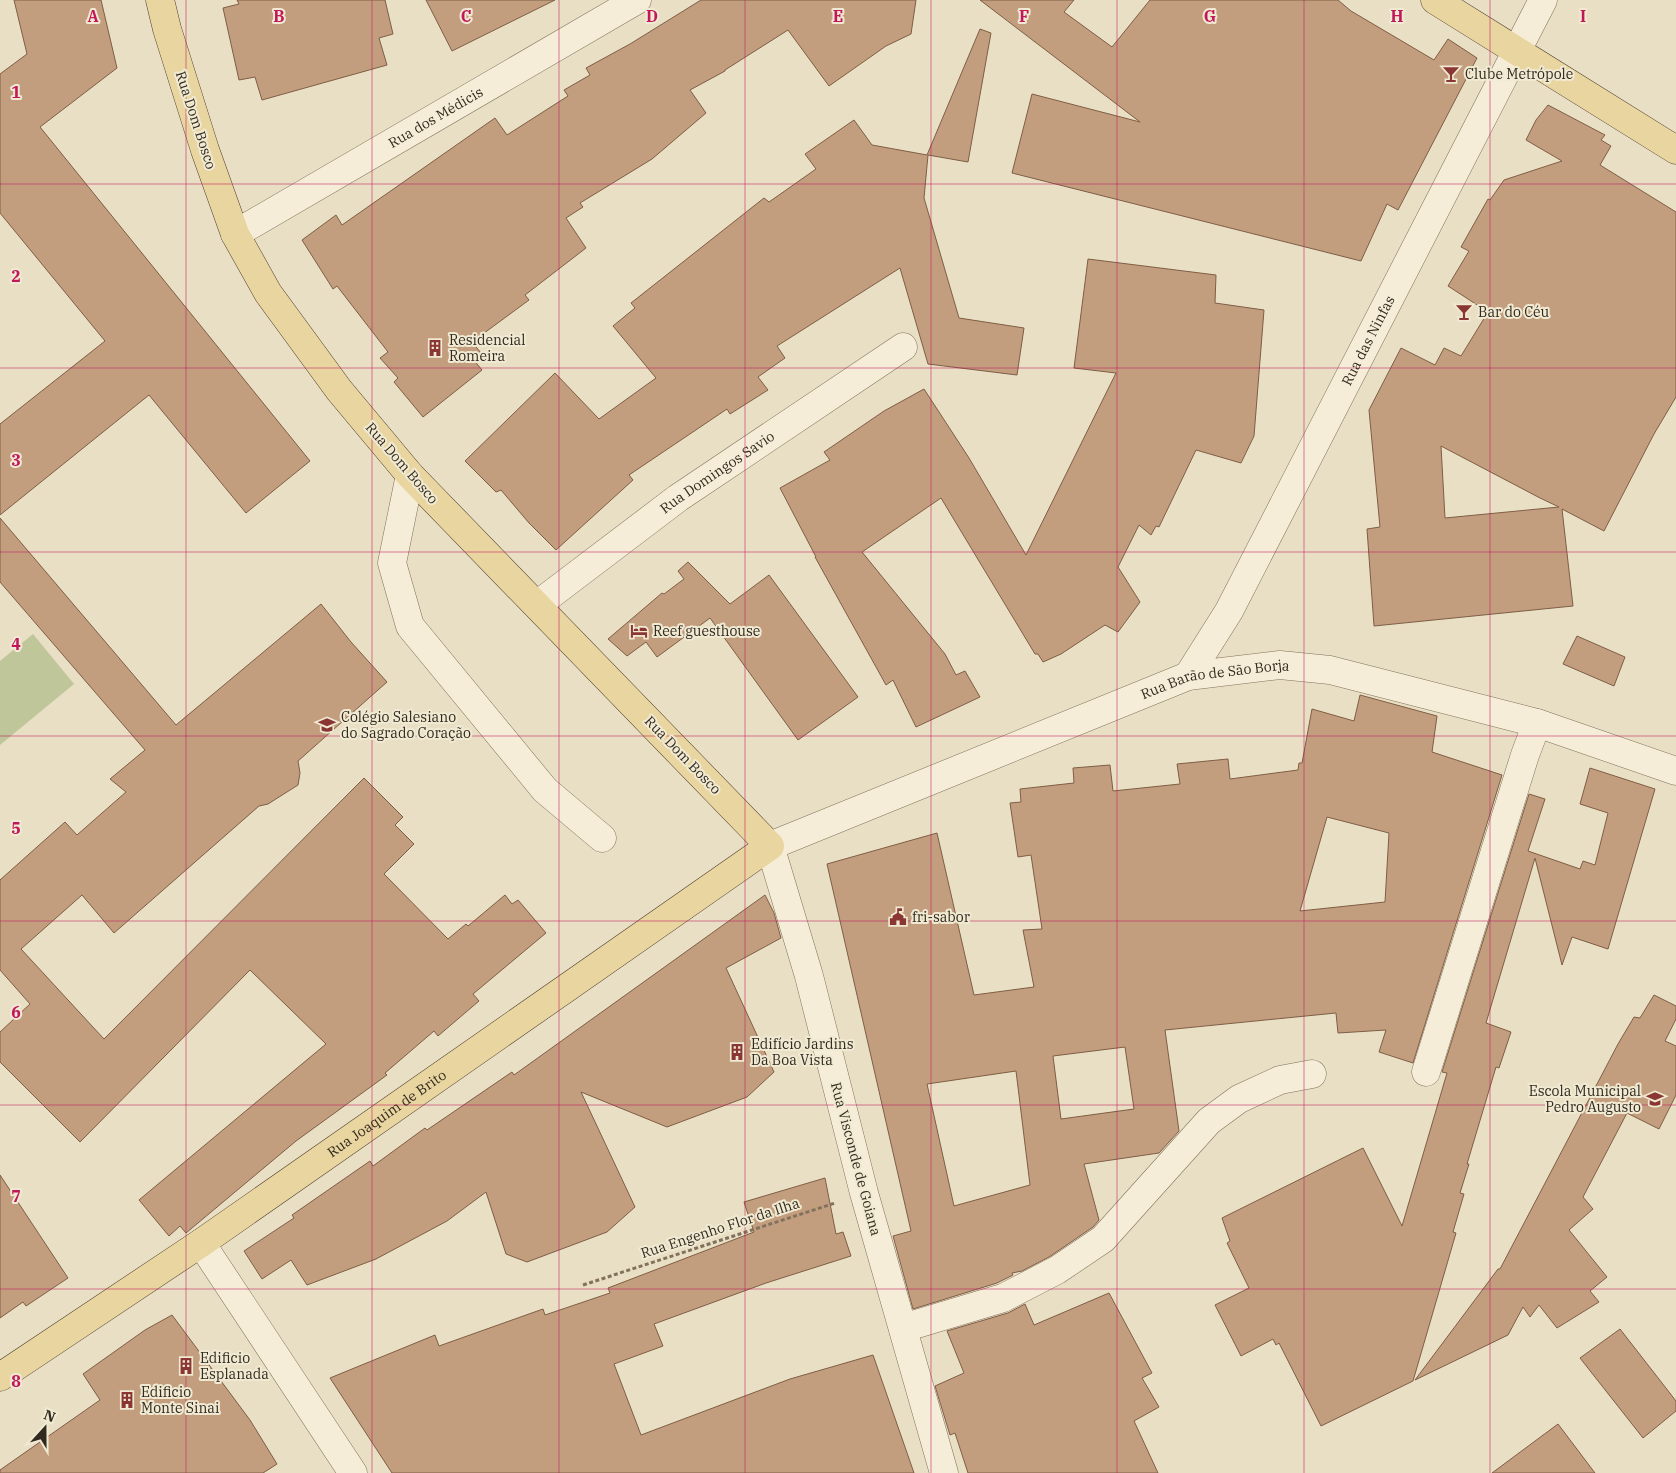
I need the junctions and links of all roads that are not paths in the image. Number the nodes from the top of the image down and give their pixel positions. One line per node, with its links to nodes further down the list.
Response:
1 (160, 0): 7 (main road, Rua Dom Bosco)
2 (637, 0): 7 (street, Rua dos Médicis)
3 (1435, 0): 5 (main road)
4 (1543, 0): 5 (street, Rua das Ninfas)
5 (1516, 51): 6 (main road); 11 (street, Rua das Ninfas)
6 (1676, 150)
7 (234, 234): 9 (main road, Rua Dom Bosco)
8 (903, 347): 10 (street, Rua Domingos Savio)
9 (410, 475): 10 (main road, Rua Dom Bosco); 14 (street)
10 (537, 605): 15 (main road, Rua Dom Bosco)
11 (1188, 676): 12 (street, Rua Barão de São Borja); 15 (street, Rua Barão de São Borja)
12 (1537, 723): 13 (street, Rua Barão de São Borja); 16 (street)
13 (1676, 771)
14 (602, 838)
15 (770, 846): 18 (main road, Rua Joaquim de Brito); 19 (street, Rua Visconde de Goiana)
16 (1426, 1072)
17 (1312, 1074): 19 (street)
18 (201, 1243): 20 (main road, Rua Joaquim de Brito); 21 (street)
19 (903, 1328): 22 (street, Rua Visconde de Goiana)
20 (0, 1377)
21 (353, 1473)
22 (944, 1473)

